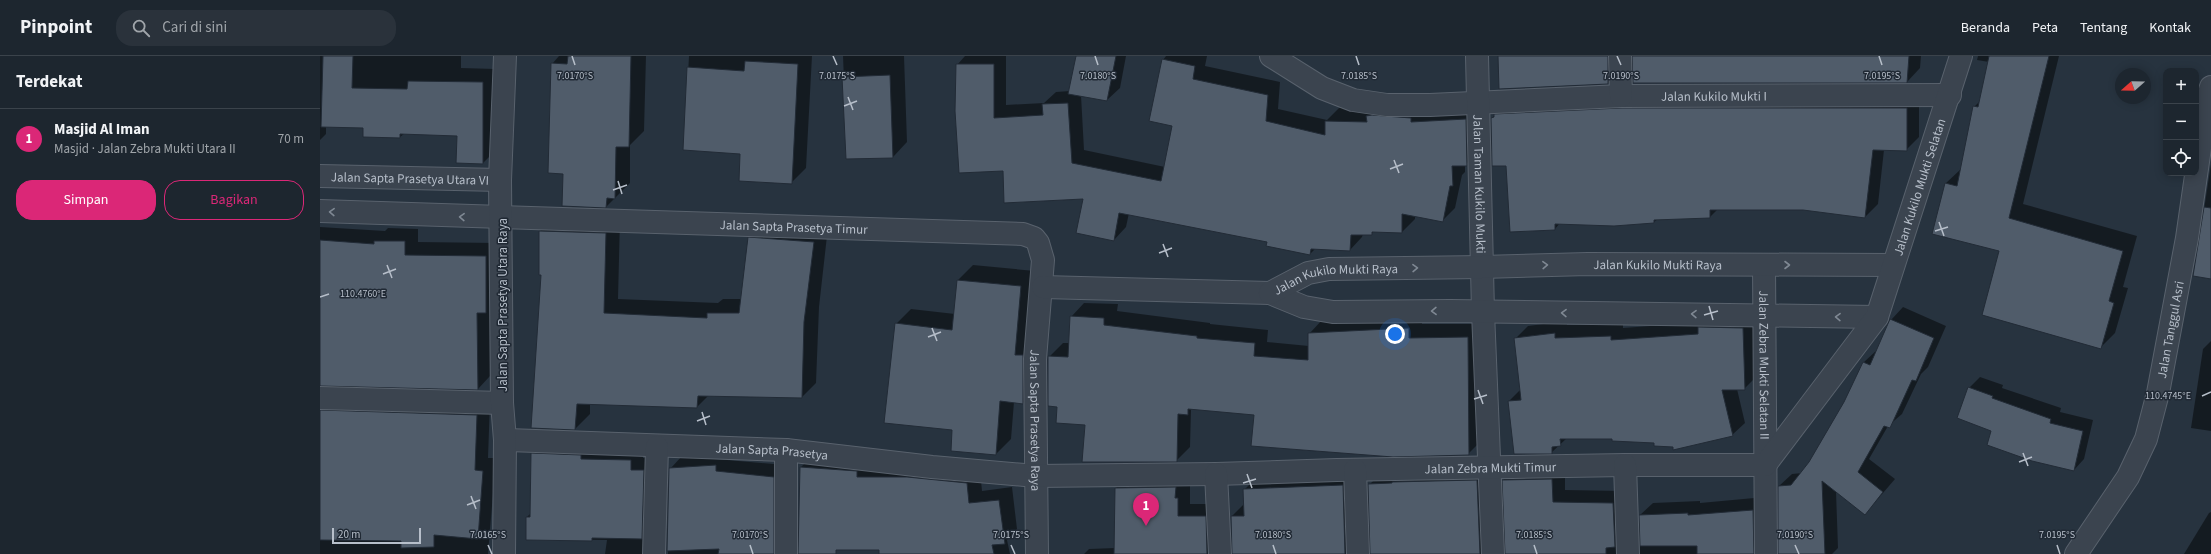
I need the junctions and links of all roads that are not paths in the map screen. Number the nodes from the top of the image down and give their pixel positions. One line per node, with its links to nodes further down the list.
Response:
1 (505, 56): 12 (street, Jalan Sapta Prasetya Utara Raya)
2 (1271, 56): 6 (street, Jalan Kukilo Mukti I)
3 (1477, 56): 10 (street, Jalan Taman Kukilo Mukti)
4 (1620, 56): 9 (street)
5 (1961, 56): 8 (street, Jalan Kukilo Mukti Selatan)
6 (1305, 66): 10 (street, Jalan Kukilo Mukti I)
7 (2211, 87): 34 (street, Jalan Tanggul Asri)
8 (1950, 95): 9 (street, Jalan Kukilo Mukti I); 16 (street, Jalan Kukilo Mukti Selatan)
9 (1621, 96): 10 (street, Jalan Kukilo Mukti I)
10 (1478, 101): 17 (street, Jalan Taman Kukilo Mukti)
11 (320, 176): 12 (street, Jalan Sapta Prasetya Utara VI)
12 (500, 180): 14 (street, Jalan Sapta Prasetya Utara Raya)
13 (320, 211): 14 (street, one-way to 13)
14 (501, 218): 18 (street, Jalan Sapta Prasetya Timur); 24 (street, Jalan Sapta Prasetya Utara Raya)
15 (1764, 264): 16 (street, Jalan Kukilo Mukti Raya, one-way to 16); 17 (street, Jalan Kukilo Mukti Raya, one-way to 15); 21 (street, Jalan Zebra Mukti Selatan II)
16 (1893, 264): 22 (street, Jalan Kukilo Mukti Selatan)
17 (1482, 267): 19 (street, Jalan Kukilo Mukti Raya, one-way to 17); 20 (street, Jalan Taman Kukilo Mukti)
18 (1043, 287): 19 (street); 33 (street, Jalan Sapta Prasetya Raya)
19 (1270, 293): 20 (street, Jalan Kukilo Mukti Raya, one-way to 19)
20 (1483, 312): 21 (street, Jalan Kukilo Mukti Raya, one-way to 20); 30 (street, Jalan Taman Kukilo Mukti)
21 (1765, 315): 22 (street, Jalan Kukilo Mukti Raya, one-way to 21); 29 (street, Jalan Zebra Mukti Selatan II)
22 (1877, 317): 29 (street, Jalan Zebra Mukti Selatan II)
23 (320, 398): 24 (street)
24 (502, 404): 25 (street, Jalan Sapta Prasetya Utara Raya)
25 (505, 440): 26 (street, Jalan Sapta Prasetya); 35 (street, Jalan Sapta Prasetya Utara Raya)
26 (657, 447): 27 (street, Jalan Sapta Prasetya); 36 (street)
27 (786, 450): 33 (street, Jalan Sapta Prasetya); 37 (street)
28 (1625, 465): 29 (street, Jalan Zebra Mukti Timur); 30 (street, Jalan Zebra Mukti Timur); 42 (street)
29 (1765, 465): 43 (street, Jalan Zebra Mukti Selatan II)
30 (1491, 467): 31 (street, Jalan Zebra Mukti Timur); 41 (street, Jalan Taman Kukilo Mukti)
31 (1355, 470): 32 (street, Jalan Zebra Mukti Timur); 40 (street)
32 (1216, 474): 33 (street, Jalan Sapta Prasetya); 39 (street)
33 (1036, 476): 38 (street, Jalan Sapta Prasetya Raya)
34 (2078, 553)
35 (504, 554)
36 (654, 554)
37 (786, 554)
38 (1037, 554)
39 (1220, 554)
40 (1358, 554)
41 (1493, 554)
42 (1628, 554)
43 (1766, 554)

